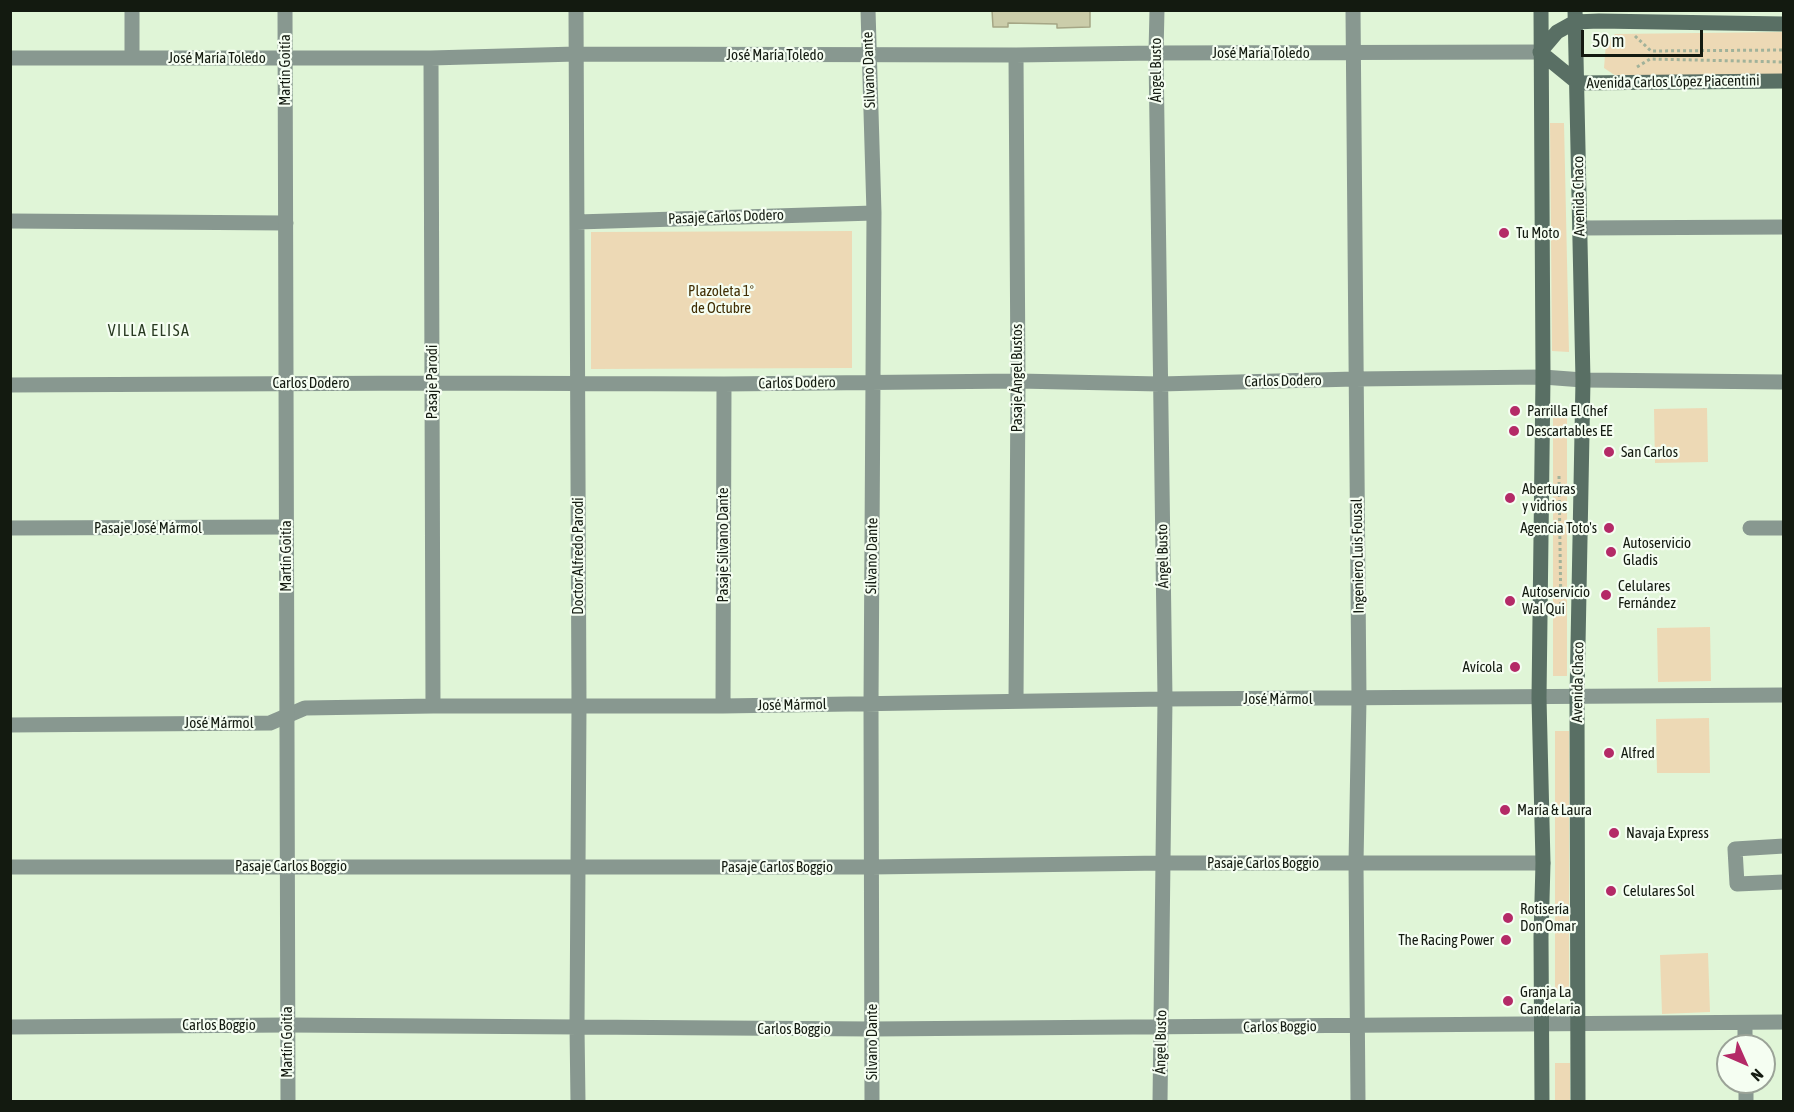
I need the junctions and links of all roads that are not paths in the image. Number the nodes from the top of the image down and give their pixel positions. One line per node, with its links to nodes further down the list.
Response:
1 (132, 10): 16 (street)
2 (285, 10): 18 (street, Martín Goitía)
3 (576, 10): 13 (street, Doctor Alfredo Parodi)
4 (868, 10): 14 (street, Silvano Dante)
5 (1157, 10): 12 (street, Ángel Busto)
6 (1353, 10): 10 (street, Ingeniero Luis Fousal)
7 (1541, 10): 11 (main road)
8 (1575, 16): 9 (main road); 11 (main road); 21 (main road, Avenida Chaco)
9 (1784, 24)
10 (1354, 52): 11 (street, José María Toledo); 12 (street, José María Toledo); 29 (street, Ingeniero Luis Fousal)
11 (1540, 52): 21 (main road, Avenida Carlos López Piacentini); 28 (main road)
12 (1156, 53): 15 (street, José María Toledo); 38 (street, Ángel Busto)
13 (576, 54): 14 (street, José María Toledo); 19 (street, José María Toledo); 24 (street, Doctor Alfredo Parodi)
14 (869, 55): 15 (street, José María Toledo); 22 (street, Silvano Dante)
15 (1017, 55): 31 (street, Pasaje Ángel Bustos)
16 (132, 57): 17 (street, José María Toledo); 18 (street, José María Toledo)
17 (10, 58)
18 (284, 58): 19 (street, José María Toledo); 25 (street, Martín Goitía)
19 (431, 58): 32 (street, Pasaje Parodi)
20 (1784, 81): 21 (main road, Avenida Carlos López Piacentini)
21 (1578, 83): 27 (main road, Avenida Chaco)
22 (874, 213): 24 (street, Pasaje Carlos Dodero); 33 (street, Silvano Dante)
23 (10, 221): 25 (street)
24 (577, 222): 36 (street, Doctor Alfredo Parodi)
25 (286, 223): 35 (street, Martín Goitía)
26 (1784, 227): 27 (street)
27 (1580, 228): 30 (main road, Avenida Chaco)
28 (1544, 377): 29 (street, Carlos Dodero); 30 (street, Carlos Dodero); 45 (main road)
29 (1355, 379): 38 (street, Carlos Dodero); 48 (street, Ingeniero Luis Fousal)
30 (1583, 380): 34 (street, Carlos Dodero); 46 (main road, Avenida Chaco)
31 (1018, 381): 33 (street, Carlos Dodero); 38 (street, Carlos Dodero); 49 (street, Pasaje Ángel Bustos)
32 (432, 382): 35 (street, Carlos Dodero); 36 (street, Carlos Dodero); 51 (street, Pasaje Parodi)
33 (874, 382): 37 (street, Carlos Dodero); 50 (street, Silvano Dante)
34 (1784, 382)
35 (286, 383): 39 (street, Carlos Dodero); 40 (street, Martín Goitía)
36 (576, 384): 37 (street, Carlos Dodero); 53 (street, Doctor Alfredo Parodi)
37 (724, 384): 52 (street, Pasaje Silvano Dante)
38 (1160, 384): 47 (street, Ángel Busto)
39 (10, 385)
40 (286, 527): 41 (street, Pasaje José Mármol); 54 (street, Martín Goitía)
41 (10, 528)
42 (1750, 528): 43 (street)
43 (1784, 528)
44 (1784, 695): 46 (street, José Mármol)
45 (1539, 698): 46 (street, José Mármol); 48 (street, José Mármol); 59 (main road)
46 (1577, 698): 68 (main road, Avenida Chaco)
47 (1165, 699): 48 (street, José Mármol); 49 (street, José Mármol); 57 (street, Ángel Busto)
48 (1359, 699): 58 (street, Ingeniero Luis Fousal)
49 (1016, 701): 50 (street, José Mármol)
50 (871, 704): 52 (street, José Mármol); 63 (street, Silvano Dante)
51 (434, 706): 53 (street, José Mármol); 54 (street, José Mármol)
52 (723, 706): 53 (street, José Mármol)
53 (579, 707): 60 (street, Doctor Alfredo Parodi)
54 (285, 716): 55 (street, José Mármol); 62 (street, Martín Goitía)
55 (10, 724)
56 (1784, 846): 64 (street)
57 (1163, 863): 58 (street, Pasaje Carlos Boggio); 63 (street, Pasaje Carlos Boggio); 73 (street, Ángel Busto)
58 (1356, 863): 59 (street, Pasaje Carlos Boggio); 70 (street, Ingeniero Luis Fousal)
59 (1543, 863): 67 (main road)
60 (579, 866): 62 (street, Pasaje Carlos Boggio); 63 (street, Pasaje Carlos Boggio); 72 (street, Doctor Alfredo Parodi)
61 (10, 867): 62 (street, Pasaje Carlos Boggio)
62 (287, 867): 69 (street, Martín Goitía)
63 (871, 867): 74 (street, Silvano Dante)
64 (1784, 882)
65 (1784, 1022): 66 (street, Carlos Boggio)
66 (1744, 1023): 68 (street, Carlos Boggio); 75 (street)
67 (1541, 1024): 68 (street, Carlos Boggio); 70 (street, Carlos Boggio); 81 (main road)
68 (1578, 1024): 82 (main road, Avenida Chaco)
69 (287, 1025): 71 (street, Carlos Boggio); 72 (street, Carlos Boggio); 76 (street, Martín Goitía)
70 (1358, 1026): 73 (street, Carlos Boggio); 80 (street, Ingeniero Luis Fousal)
71 (10, 1027)
72 (577, 1027): 74 (street, Carlos Boggio); 77 (street, Doctor Alfredo Parodi)
73 (1161, 1028): 74 (street, Carlos Boggio); 79 (street, Ángel Busto)
74 (872, 1029): 78 (street, Silvano Dante)
75 (1744, 1034)
76 (288, 1101)
77 (578, 1101)
78 (872, 1101)
79 (1160, 1101)
80 (1358, 1101)
81 (1542, 1101)
82 (1578, 1101)

